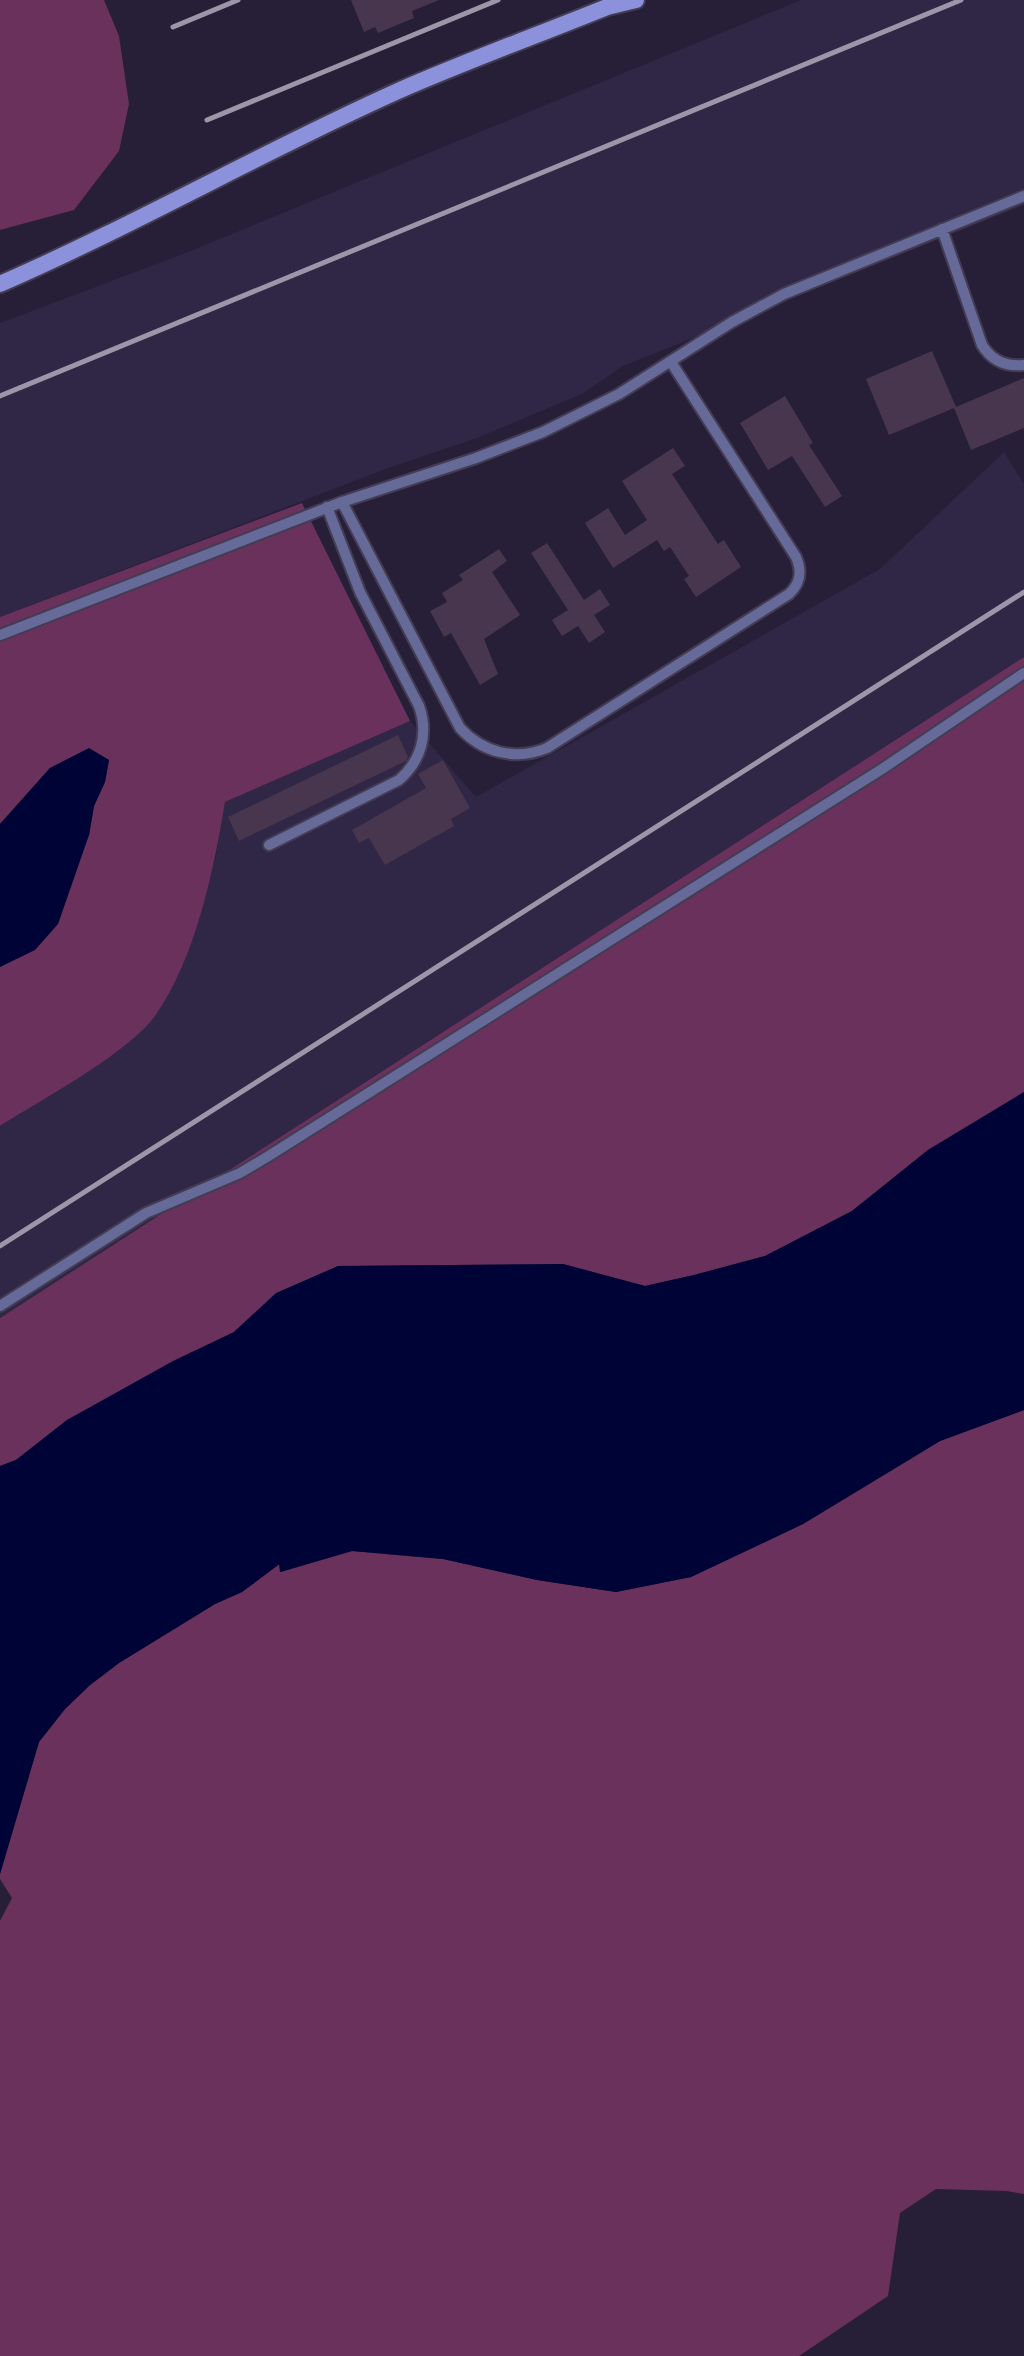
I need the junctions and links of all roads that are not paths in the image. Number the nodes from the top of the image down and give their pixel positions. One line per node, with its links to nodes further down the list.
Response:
1 (636, 0): 4 (street)
2 (1024, 196): 3 (lane)
3 (942, 229): 5 (lane); 6 (lane)
4 (0, 284)
5 (671, 362): 7 (lane); 7 (lane)
6 (1024, 365)
7 (342, 502): 8 (lane)
8 (327, 507): 9 (lane); 11 (lane)
9 (0, 635)
10 (1024, 673): 12 (lane)
11 (269, 845)
12 (0, 1306)

